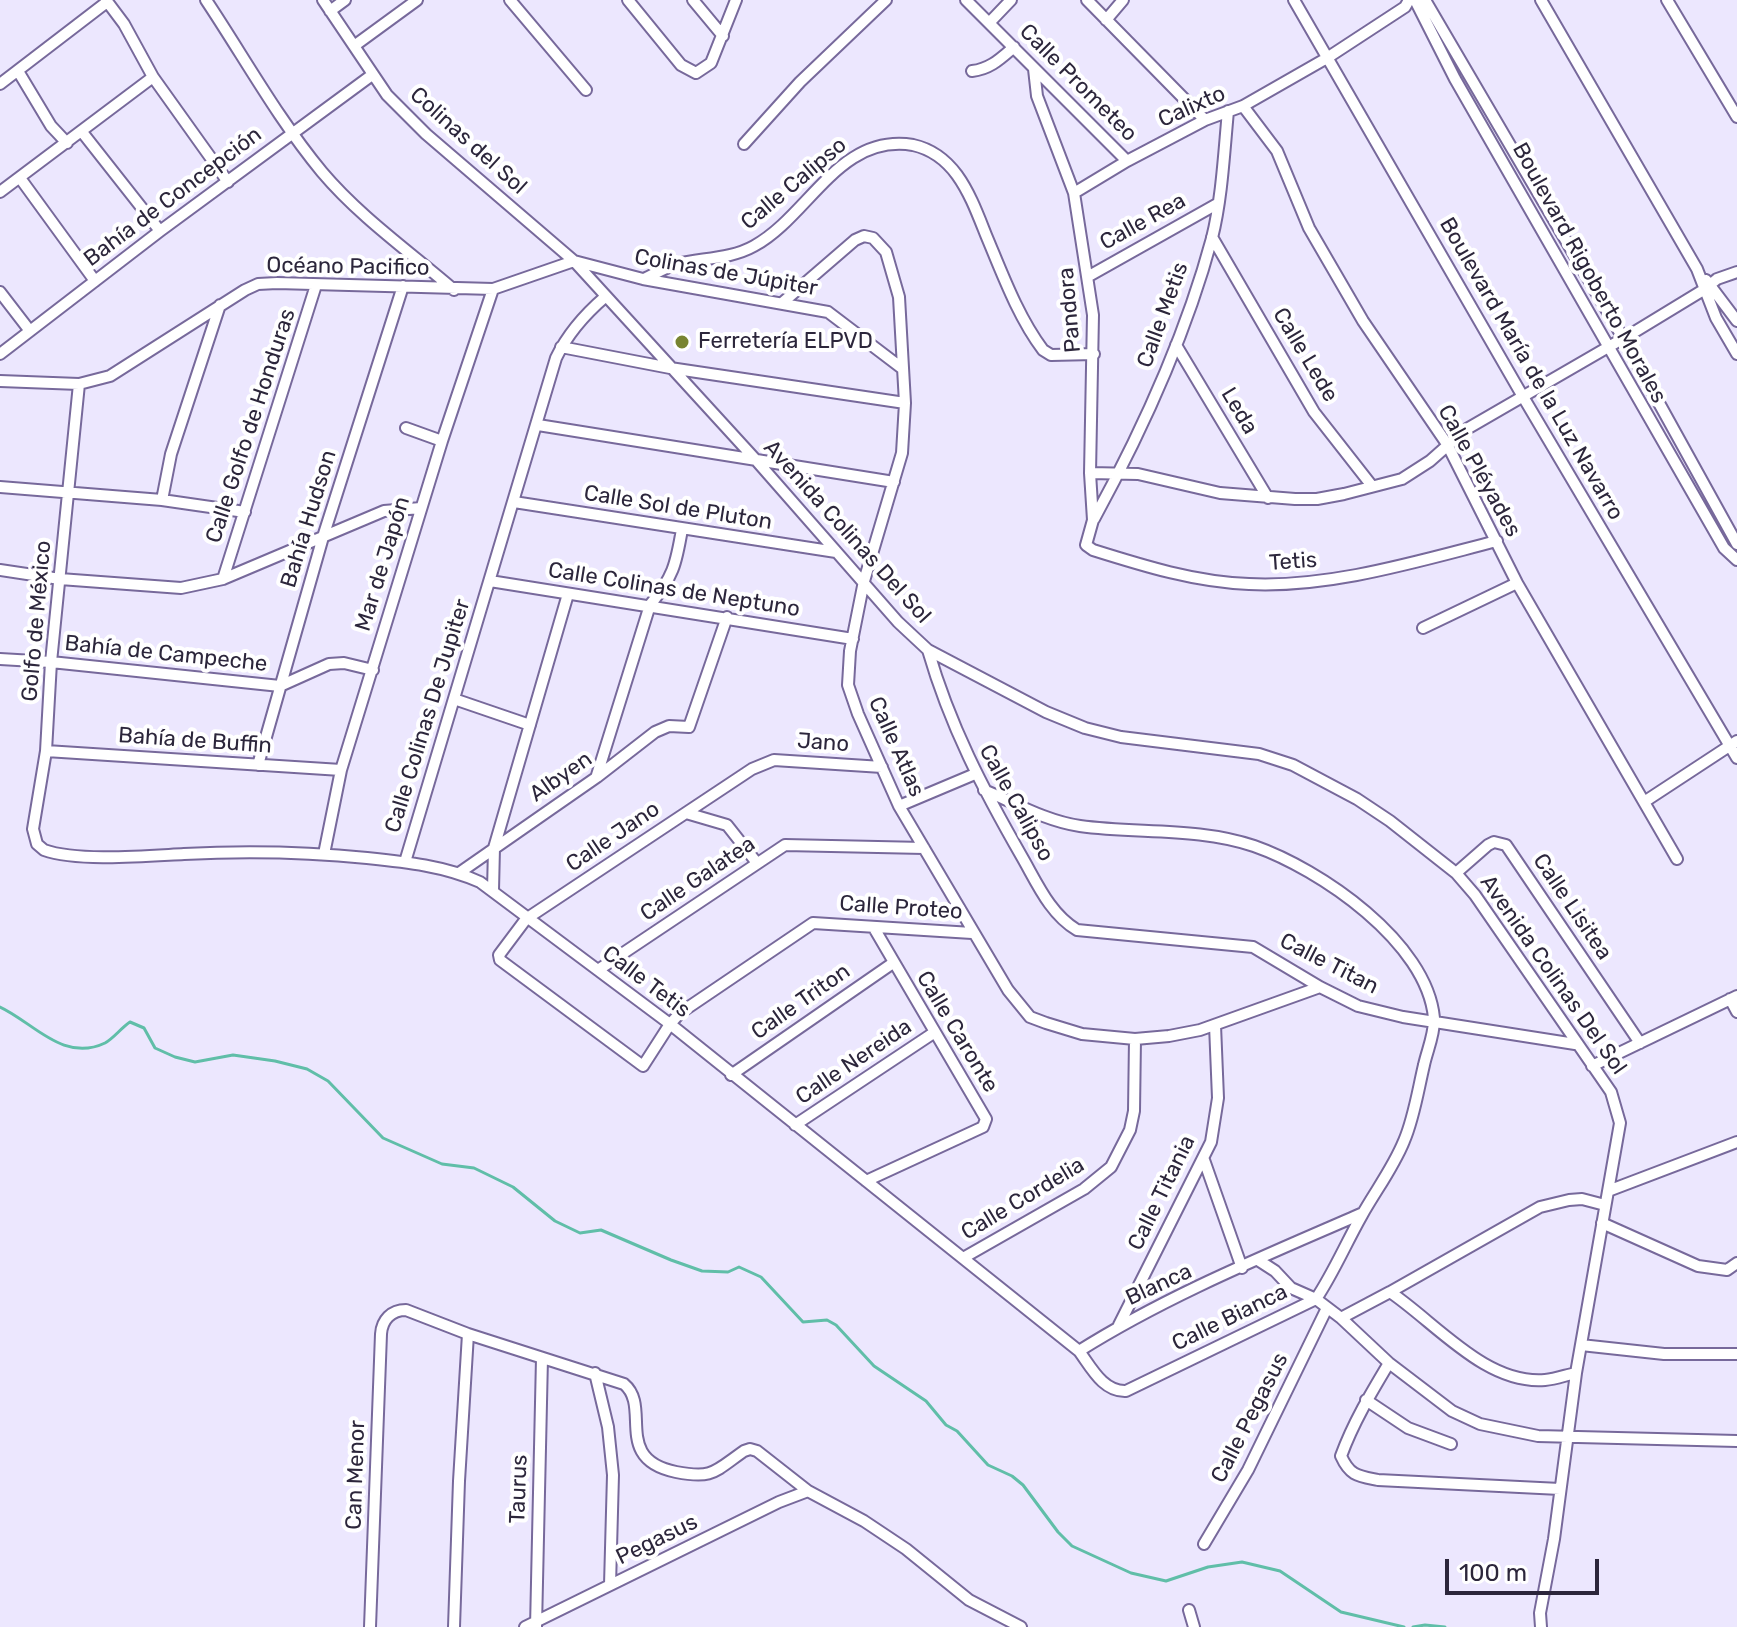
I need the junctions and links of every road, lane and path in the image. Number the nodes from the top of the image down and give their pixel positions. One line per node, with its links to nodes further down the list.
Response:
1 (206, 0): 38 (street)
2 (323, 0): 19 (street, Colinas del Sol)
3 (345, 0): 19 (street)
4 (417, 0): 23 (street)
5 (510, 0): 32 (street)
6 (628, 0): 22 (street)
7 (693, 0): 22 (street)
8 (736, 0): 22 (street)
9 (886, 0): 40 (street)
10 (966, 0): 21 (street, Calle Prometeo)
11 (1011, 0): 21 (street)
12 (1087, 0): 20 (street)
13 (1123, 0): 20 (street)
14 (1294, 0): 25 (street, Boulevard María de la Luz Navarro)
15 (1541, 0): 56 (street)
16 (1667, 0): 35 (street)
17 (106, 1): 27 (street); 30 (street)
18 (1418, 2): 25 (street, Calixto); 65 (street, Boulevard Rigoberto Morales); 67 (street, Boulevard Rigoberto Morales)
19 (330, 11): 23 (street, Colinas del Sol)
20 (1106, 20): 36 (street)
21 (989, 23): 24 (street, Calle Prometeo)
22 (723, 36)
23 (354, 46): 29 (street, Colinas del Sol)
24 (1014, 47): 26 (street, Calle Prometeo); 28 (street)
25 (1327, 58): 33 (street, Calixto); 76 (street, Boulevard María de la Luz Navarro)
26 (1034, 69): 41 (street, Calle Prometeo); 45 (street, Pandora)
27 (18, 71): 31 (street); 39 (street)
28 (972, 71)
29 (372, 75): 38 (street, Bahía de Concepción); 49 (street, Colinas del Sol)
30 (153, 77): 37 (street); 43 (street)
31 (0, 84)
32 (586, 90)
33 (1243, 106): 34 (street, Calixto); 81 (street, Calle Pléyades)
34 (1228, 111): 36 (street, Calixto); 46 (street, Calle Metis)
35 (1737, 117)
36 (1205, 120): 41 (street, Calixto)
37 (82, 132): 39 (street); 47 (street)
38 (293, 134): 43 (street, Bahía de Concepción); 58 (street)
39 (67, 143): 42 (street)
40 (744, 144)
41 (1127, 161): 45 (street, Calixto)
42 (20, 178): 44 (street); 53 (street)
43 (228, 182): 47 (street, Bahía de Concepción)
44 (0, 192)
45 (1074, 193): 51 (street, Pandora)
46 (1217, 204): 48 (street, Calle Metis); 51 (street, Calle Rea)
47 (160, 231): 53 (street, Bahía de Concepción)
48 (1212, 237): 66 (street, Calle Metis); 86 (street, Calle Lede)
49 (574, 261): 52 (street, Colinas de Júpiter); 57 (street, Océano Pacifico); 60 (street, Colinas del Sol)
50 (1737, 272): 56 (street)
51 (1089, 276): 70 (street, Pandora)
52 (643, 279): 61 (street, Colinas de Júpiter); 70 (street, Calle Calipso)
53 (95, 281): 64 (street, Bahía de Concepción)
54 (316, 285): 55 (street, Océano Pacifico); 62 (street, Océano Pacifico); 93 (street, Calle Golfo de Honduras)
55 (403, 286): 58 (street, Océano Pacifico); 96 (street, Bahía Hudson)
56 (1708, 287): 63 (street); 65 (street); 71 (street)
57 (493, 289): 58 (street, Océano Pacifico); 80 (street, Mar de Japón)
58 (454, 290)
59 (0, 292): 64 (street)
60 (605, 297): 68 (street, Calle Colinas De Jupiter); 72 (street, Avenida Colinas Del Sol)
61 (782, 303): 73 (street, Colinas de Júpiter); 73 (street, Calle Atlas)
62 (220, 305): 75 (street, Océano Pacifico); 90 (street)
63 (1737, 321)
64 (30, 331): 69 (street, Bahía de Concepción)
65 (1623, 338): 67 (street); 98 (street, Boulevard Rigoberto Morales)
66 (1176, 345): 84 (street, Calle Metis); 89 (street, Leda)
67 (1609, 345): 76 (street); 101 (street, Boulevard Rigoberto Morales)
68 (561, 347): 72 (street); 78 (street, Calle Colinas De Jupiter)
69 (0, 354)
70 (1094, 354): 83 (street, Pandora)
71 (1737, 354)
72 (670, 368): 77 (street); 82 (street, Avenida Colinas Del Sol)
73 (903, 369): 77 (street, Calle Atlas)
74 (0, 381): 75 (street, Océano Pacifico)
75 (79, 384): 88 (street, Golfo de México)
76 (1522, 395): 81 (street); 120 (street, Boulevard María de la Luz Navarro)
77 (905, 403): 85 (street, Calle Atlas)
78 (538, 425): 82 (street); 91 (street, Calle Colinas De Jupiter)
79 (406, 428): 80 (street)
80 (442, 441): 92 (street, Mar de Japón)
81 (1447, 444): 86 (street); 97 (street, Calle Pléyades)
82 (755, 459): 85 (street); 100 (street, Avenida Colinas Del Sol)
83 (1090, 473): 84 (street); 94 (street, Pandora)
84 (1118, 473): 89 (street); 94 (street, Calle Metis)
85 (894, 482): 106 (street, Calle Atlas)
86 (1372, 486): 89 (street)
87 (0, 487): 88 (street)
88 (69, 493): 90 (street); 103 (street, Golfo de México)
89 (1268, 498)
90 (162, 500): 93 (street)
91 (514, 502): 95 (street, Calle Sol de Pluton); 105 (street, Calle Colinas De Jupiter)
92 (421, 508): 96 (street); 116 (street, Mar de Japón)
93 (245, 512): 104 (street, Calle Golfo de Honduras)
94 (1093, 520): 99 (street, Pandora)
95 (682, 529): 100 (street, Calle Sol de Pluton); 109 (street)
96 (323, 537): 104 (street); 117 (street, Bahía Hudson)
97 (1497, 541): 99 (street, Tetis); 107 (street, Calle Pléyades)
98 (1737, 544)
99 (1093, 550)
100 (836, 552): 106 (street, Avenida Colinas Del Sol)
101 (1737, 560)
102 (0, 570): 103 (street)
103 (60, 579): 104 (street); 115 (street, Golfo de México)
104 (223, 579)
105 (490, 581): 108 (street, Calle Colinas de Neptuno); 118 (street, Calle Colinas De Jupiter)
106 (864, 581): 112 (street, Calle Atlas); 113 (street, Avenida Colinas Del Sol)
107 (1517, 583): 111 (street); 130 (street, Calle Pléyades)
108 (568, 594): 109 (street, Calle Colinas de Neptuno); 119 (street)
109 (650, 605): 110 (street, Calle Colinas de Neptuno); 128 (street)
110 (727, 617): 112 (street, Calle Colinas de Neptuno); 128 (street, Albyen)
111 (1423, 628)
112 (853, 639): 125 (street, Calle Atlas)
113 (928, 650): 127 (street, Calle Calipso); 141 (street, Avenida Colinas Del Sol)
114 (0, 659): 115 (street, Bahía de Campeche)
115 (51, 662): 117 (street, Bahía de Campeche); 121 (street, Golfo de México)
116 (373, 670): 117 (street); 126 (street, Mar de Japón)
117 (280, 686): 124 (street, Bahía Hudson)
118 (454, 699): 119 (street); 138 (street, Calle Colinas De Jupiter)
119 (530, 725): 133 (street)
120 (1734, 743): 122 (street, Boulevard María de la Luz Navarro); 130 (street)
121 (46, 751): 124 (street, Bahía de Buffin); 135 (street, Golfo de México)
122 (1737, 758)
123 (762, 764): 125 (street, Jano); 132 (street, Calle Jano)
124 (258, 765): 126 (street, Bahía de Buffin)
125 (882, 767): 131 (street, Calle Atlas)
126 (341, 770): 136 (street, Mar de Japón)
127 (975, 774): 129 (street, Calle Calipso); 131 (street)
128 (597, 777): 133 (street, Albyen)
129 (984, 790): 144 (street, Calle Calipso); 152 (street)
130 (1644, 802): 137 (street, Calle Pléyades)
131 (899, 806): 134 (street, Calle Atlas)
132 (686, 813): 139 (street); 143 (street, Calle Jano)
133 (494, 848): 140 (street, Albyen); 142 (street)
134 (924, 848): 139 (street, Calle Galatea); 146 (street, Calle Atlas)
135 (51, 852): 136 (street, Calle Tetis)
136 (324, 854): 138 (street, Calle Tetis)
137 (1677, 859)
138 (405, 862): 140 (street, Calle Tetis)
139 (757, 863): 148 (street, Calle Galatea)
140 (459, 873): 142 (street, Calle Tetis)
141 (1456, 873): 157 (street, Calle Lisitea); 158 (street, Avenida Colinas Del Sol)
142 (493, 890): 143 (street, Calle Tetis)
143 (526, 919): 148 (street, Calle Tetis); 159 (street, Calle Jano)
144 (1065, 923): 149 (street, Calle Titan)
145 (874, 928): 146 (street, Calle Proteo); 147 (street, Calle Caronte); 153 (street, Calle Proteo)
146 (972, 933): 156 (street, Calle Atlas)
147 (893, 963): 155 (street, Calle Caronte); 161 (street, Calle Triton)
148 (598, 970): 153 (street, Calle Tetis)
149 (1320, 987): 152 (street, Calle Titan); 154 (street, Calle Atlas)
150 (1733, 998): 151 (street); 157 (street)
151 (1737, 1012)
152 (1435, 1022): 158 (street, Calle Titan); 168 (street)
153 (670, 1024): 159 (street, Calle Proteo); 161 (street, Calle Tetis)
154 (1215, 1025): 156 (street, Calle Atlas); 164 (street, Calle Titania)
155 (935, 1032): 162 (street, Calle Nereida); 165 (street, Calle Caronte)
156 (1135, 1039): 170 (street, Calle Cordelia)
157 (1640, 1043): 160 (street)
158 (1575, 1044): 160 (street, Avenida Colinas Del Sol)
159 (643, 1066)
160 (1592, 1066): 166 (street, Avenida Colinas Del Sol)
161 (731, 1075): 162 (street, Calle Tetis)
162 (795, 1125): 165 (street, Calle Tetis)
163 (1737, 1142): 166 (street)
164 (1204, 1160): 173 (street); 178 (street, Calle Titania)
165 (866, 1181): 170 (street, Calle Tetis)
166 (1608, 1191): 167 (street, Avenida Colinas Del Sol)
167 (1605, 1205): 169 (street, Avenida Colinas Del Sol); 174 (street)
168 (1363, 1213): 171 (street, Blanca); 175 (street)
169 (1602, 1223): 172 (street); 180 (street, Avenida Colinas Del Sol)
170 (963, 1258): 181 (street, Calle Tetis)
171 (1258, 1260): 173 (street, Blanca); 175 (street)
172 (1737, 1263)
173 (1242, 1268): 178 (street, Blanca)
174 (1394, 1295): 177 (street); 186 (street)
175 (1316, 1299): 176 (street, Calle Bianca); 187 (street, Calle Bianca)
176 (1327, 1308): 177 (street, Calle Bianca); 194 (street, Calle Pegasus)
177 (1341, 1318): 184 (street, Calle Bianca)
178 (1119, 1325): 181 (street, Blanca)
179 (468, 1334): 183 (street); 198 (street, Can Menor); 199 (street)
180 (1581, 1345): 182 (street); 186 (street, Avenida Colinas Del Sol)
181 (1079, 1351): 187 (street, Calle Tetis)
182 (1737, 1354)
183 (542, 1358): 185 (street); 197 (street, Taurus)
184 (1389, 1363): 188 (street); 189 (street, Calle Bianca)
185 (595, 1373): 193 (street); 195 (street)
186 (1576, 1373): 189 (street, Avenida Colinas Del Sol)
187 (1119, 1391)
188 (1366, 1400): 191 (street); 192 (street)
189 (1567, 1437): 190 (street, Calle Bianca); 192 (street, Avenida Colinas Del Sol)
190 (1737, 1441)
191 (1451, 1444)
192 (1560, 1489): 202 (street, Avenida Colinas Del Sol)
193 (808, 1491): 195 (street, Pegasus); 200 (street)
194 (1204, 1544)
195 (610, 1585): 197 (street, Pegasus)
196 (1189, 1610): 201 (street)
197 (532, 1625)
198 (370, 1627)
199 (454, 1627)
200 (1021, 1627)
201 (1194, 1627)
202 (1541, 1627)

